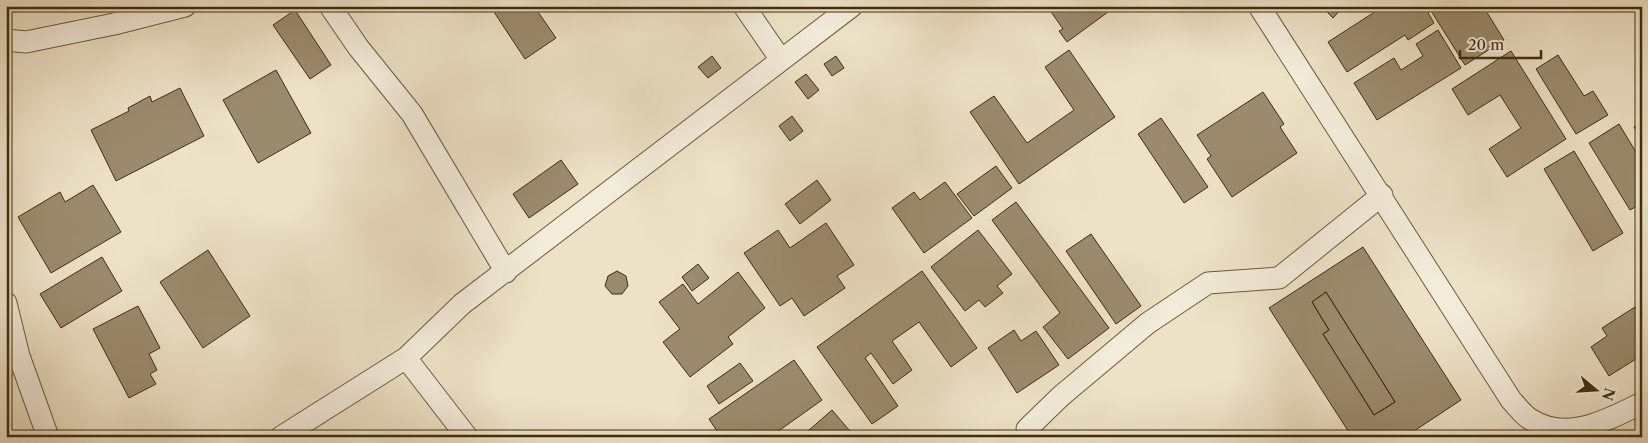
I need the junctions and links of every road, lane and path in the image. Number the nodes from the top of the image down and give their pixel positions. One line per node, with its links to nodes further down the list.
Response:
1 (185, 6): 6 (street)
2 (330, 6): 9 (street)
3 (744, 6): 7 (street)
4 (852, 6): 7 (street)
5 (1260, 6): 8 (street)
6 (6, 40)
7 (781, 60): 9 (street)
8 (1382, 195): 13 (street); 14 (street)
9 (506, 272): 11 (street)
10 (6, 304): 15 (street)
11 (406, 358): 16 (street); 17 (street)
12 (1642, 403): 14 (street)
13 (1025, 434)
14 (1577, 434)
15 (48, 437)
16 (280, 437)
17 (467, 437)

